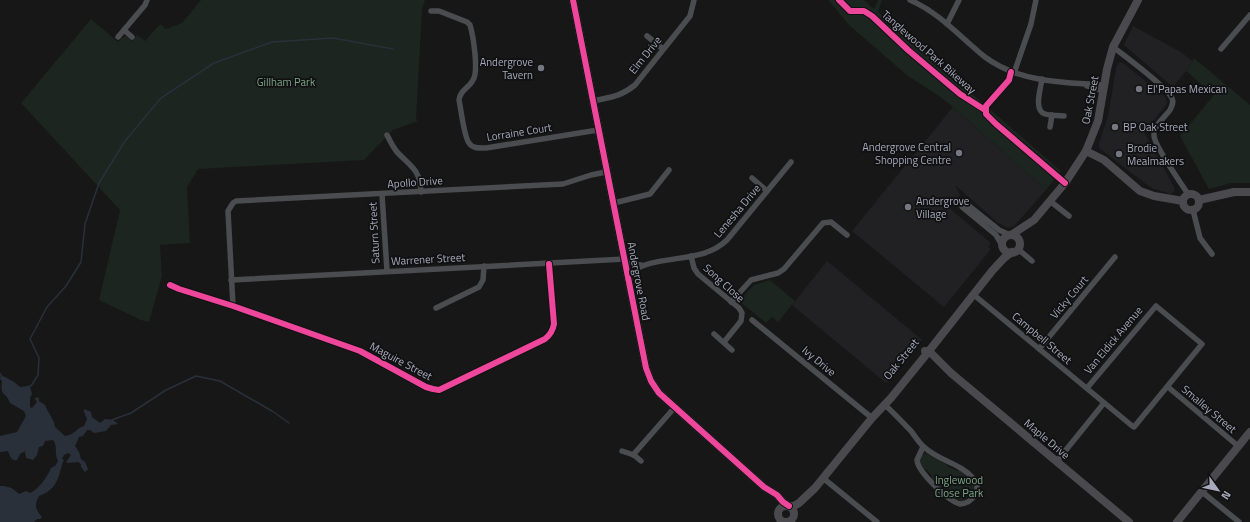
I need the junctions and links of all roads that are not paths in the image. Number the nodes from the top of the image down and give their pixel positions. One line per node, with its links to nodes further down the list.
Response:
1 (147, 0): 11 (street)
2 (573, 0): 21 (street, Andergrove Road)
3 (694, 0): 16 (street, Elm Drive)
4 (910, 0): 10 (street)
5 (959, 0): 10 (street)
6 (1036, 0): 18 (street)
7 (1138, 0): 15 (street, Oak Street)
8 (431, 11): 25 (street, Lorraine Court)
9 (1250, 15): 17 (street)
10 (948, 24): 18 (street)
11 (124, 30): 13 (street); 14 (street)
12 (647, 36): 16 (street)
13 (118, 37)
14 (132, 37)
15 (1113, 47): 20 (street, Oak Street); 36 (street)
16 (663, 49): 21 (street, Elm Drive)
17 (1221, 49)
18 (1014, 73): 19 (street)
19 (1042, 79): 20 (street); 22 (street)
20 (1104, 88): 27 (street, Oak Street)
21 (593, 101): 25 (street, Andergrove Road)
22 (1052, 115): 23 (street); 24 (street)
23 (1064, 116)
24 (1050, 127)
25 (598, 130): 30 (street, Andergrove Road)
26 (387, 135): 33 (street)
27 (1086, 151): 36 (street); 39 (street, Oak Street)
28 (791, 162): 32 (street, Lenesha Drive)
29 (669, 170): 40 (street)
30 (606, 172): 33 (street, Apollo Drive); 40 (street, Andergrove Road)
31 (752, 178): 32 (street)
32 (767, 191): 50 (street, Lenesha Drive)
33 (422, 192): 35 (street, Apollo Drive)
34 (1250, 192): 38 (street)
35 (382, 194): 41 (street, Apollo Drive); 57 (street, Saturn Street)
36 (1185, 198): 38 (street); 42 (street)
37 (226, 200): 41 (street)
38 (1199, 200): 42 (street)
39 (1050, 201): 43 (street); 44 (street, Oak Street)
40 (614, 203): 52 (street, Andergrove Road)
41 (232, 205): 60 (street)
42 (1193, 210): 49 (street)
43 (1069, 216)
44 (1037, 217): 46 (street, Oak Street); 48 (street, Oak Street)
45 (847, 235): 63 (street)
46 (1011, 235): 47 (street); 47 (street); 48 (street)
47 (1002, 245): 48 (street); 58 (street, Oak Street)
48 (1016, 249): 53 (street); 58 (street, Oak Street)
49 (1212, 254)
50 (691, 256): 55 (street, Lenesha Drive); 63 (street, Song Close)
51 (1115, 257): 69 (street, Vicky Court)
52 (625, 261): 54 (street, Warrener Street); 55 (street, Lenesha Drive); 59 (street, Andergrove Road)
53 (1032, 261)
54 (549, 264): 56 (street, Warrener Street); 64 (street, Maguire Street)
55 (642, 265): 59 (street, Lenesha Drive)
56 (484, 266): 57 (street, Warrener Street); 65 (street)
57 (386, 271): 60 (street, Warrener Street)
58 (992, 272): 62 (street, Oak Street)
59 (628, 274): 76 (street, Andergrove Road)
60 (232, 280): 64 (street)
61 (170, 285): 64 (street, Maguire Street)
62 (971, 298): 69 (street, Campbell Street); 71 (street, Oak Street)
63 (731, 302): 68 (street, Song Close)
64 (233, 306)
65 (436, 308)
66 (752, 320): 77 (street, Ivy Drive)
67 (714, 334): 68 (street)
68 (724, 342): 70 (street)
69 (1039, 349): 73 (street, Campbell Street)
70 (732, 350)
71 (925, 353): 75 (street, Oak Street); 86 (street, Maple Drive)
72 (1168, 387): 73 (street, Van Eldick Avenue); 78 (street, Van Eldick Avenue); 81 (street, Smalley Street)
73 (1087, 388): 74 (street, Campbell Street)
74 (1104, 403): 78 (street, Campbell Street); 86 (street)
75 (883, 404): 77 (street, Oak Street); 82 (street)
76 (675, 408): 84 (street); 88 (street, Andergrove Road)
77 (872, 418): 87 (street, Oak Street)
78 (1134, 427)
79 (1250, 432): 80 (street)
80 (1247, 441): 81 (street)
81 (1238, 446): 90 (street)
82 (923, 447): 82 (street)
83 (622, 451): 84 (street)
84 (633, 455): 85 (street)
85 (641, 461)
86 (1057, 461): 95 (street, Maple Drive)
87 (823, 478): 89 (street, Oak Street); 94 (street)
88 (764, 487): 91 (street, Andergrove Road); 93 (street, Andergrove Road)
89 (815, 488): 91 (street, Oak Street); 92 (street, Oak Street)
90 (1201, 491): 96 (street); 97 (street)
91 (789, 506): 92 (street); 93 (street)
92 (794, 518): 93 (street)
93 (781, 519)
94 (877, 522)
95 (1129, 522)
96 (1177, 522)
97 (1239, 522)

